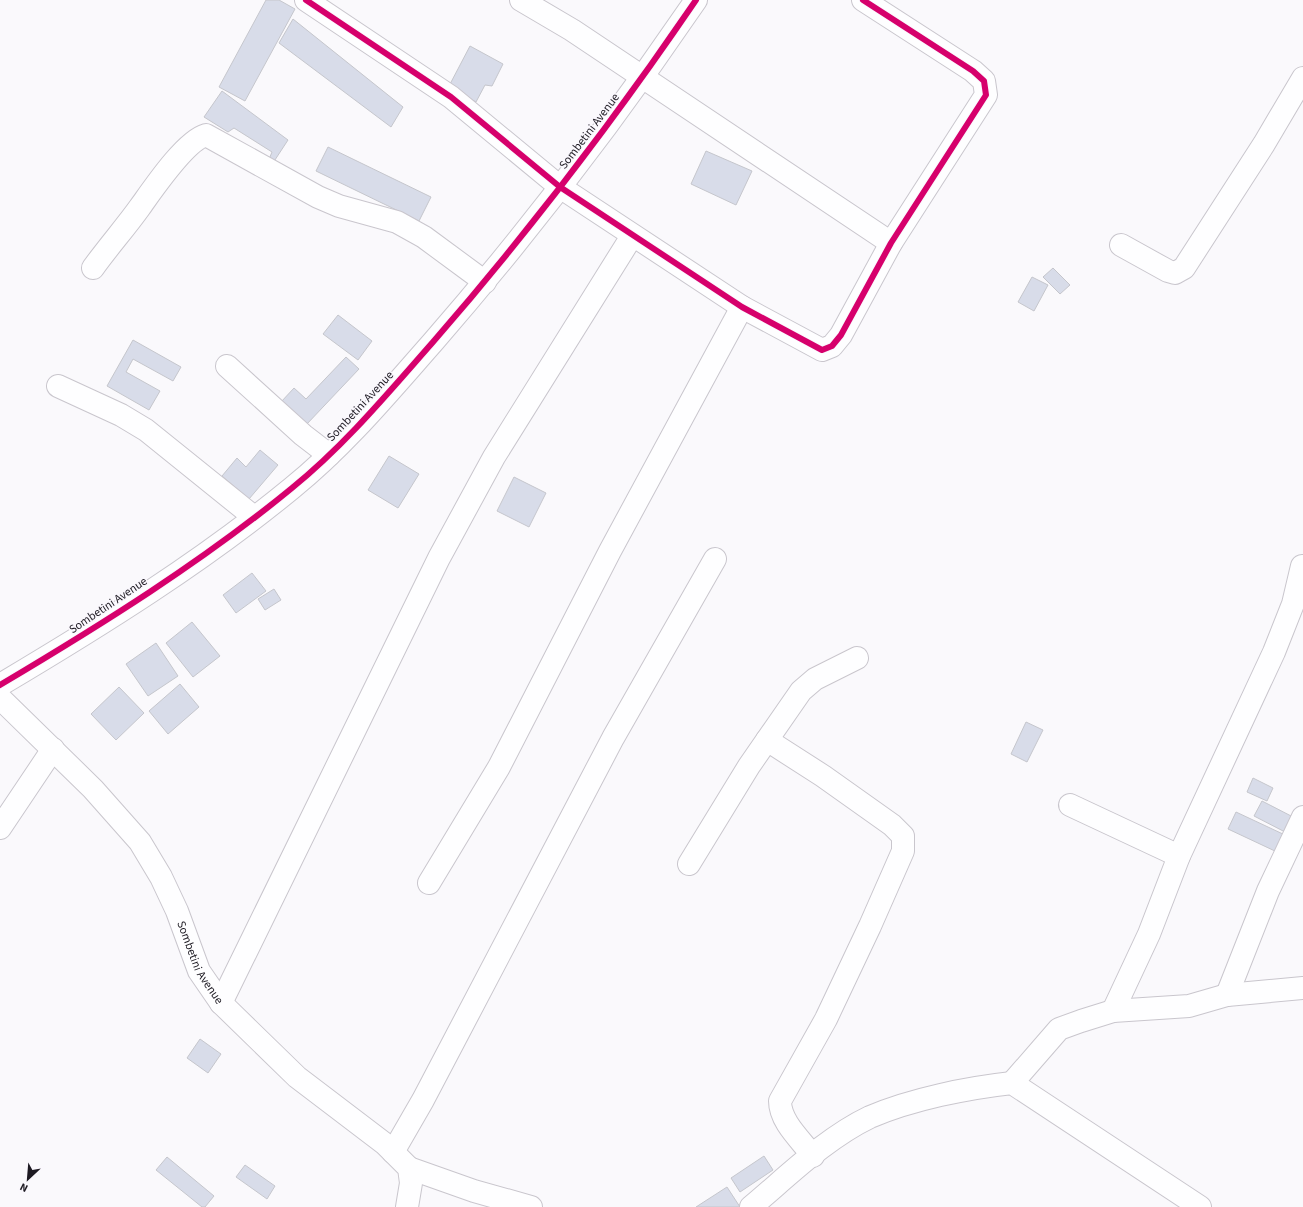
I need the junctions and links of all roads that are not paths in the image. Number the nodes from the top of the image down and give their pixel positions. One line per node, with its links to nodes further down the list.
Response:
1 (306, 0): 7 (street)
2 (521, 0): 5 (street)
3 (696, 0): 5 (street, Sombetini Avenue)
4 (863, 0): 9 (street)
5 (643, 78): 7 (street, Sombetini Avenue); 9 (street)
6 (1303, 78): 10 (street)
7 (560, 187): 8 (street); 12 (street, Sombetini Avenue)
8 (632, 236): 13 (street); 33 (street)
9 (891, 243): 13 (street)
10 (1121, 245)
11 (93, 268): 12 (street)
12 (485, 282): 16 (street, Sombetini Avenue)
13 (742, 307): 30 (street)
14 (227, 366): 16 (street)
15 (58, 386): 17 (street)
16 (329, 455): 17 (street, Sombetini Avenue)
17 (254, 517): 21 (street, Sombetini Avenue)
18 (715, 558): 36 (street)
19 (1302, 566): 28 (street)
20 (857, 658): 23 (street)
21 (0, 685)
22 (0, 698): 24 (street, Sombetini Avenue)
23 (767, 740): 29 (street); 37 (street)
24 (53, 749): 27 (street); 33 (street, Sombetini Avenue)
25 (1070, 805): 28 (street)
26 (1303, 817): 32 (street)
27 (0, 828)
28 (1179, 856): 34 (street)
29 (689, 864)
30 (429, 883)
31 (1303, 988): 32 (street)
32 (1227, 995): 34 (street)
33 (221, 1004): 36 (street, Sombetini Avenue)
34 (1113, 1011): 35 (street)
35 (1012, 1083): 37 (street); 42 (street)
36 (394, 1152): 38 (street, Sombetini Avenue)
37 (813, 1156): 41 (street)
38 (409, 1168): 39 (street); 40 (street)
39 (407, 1207)
40 (531, 1207)
41 (751, 1207)
42 (1200, 1207)

